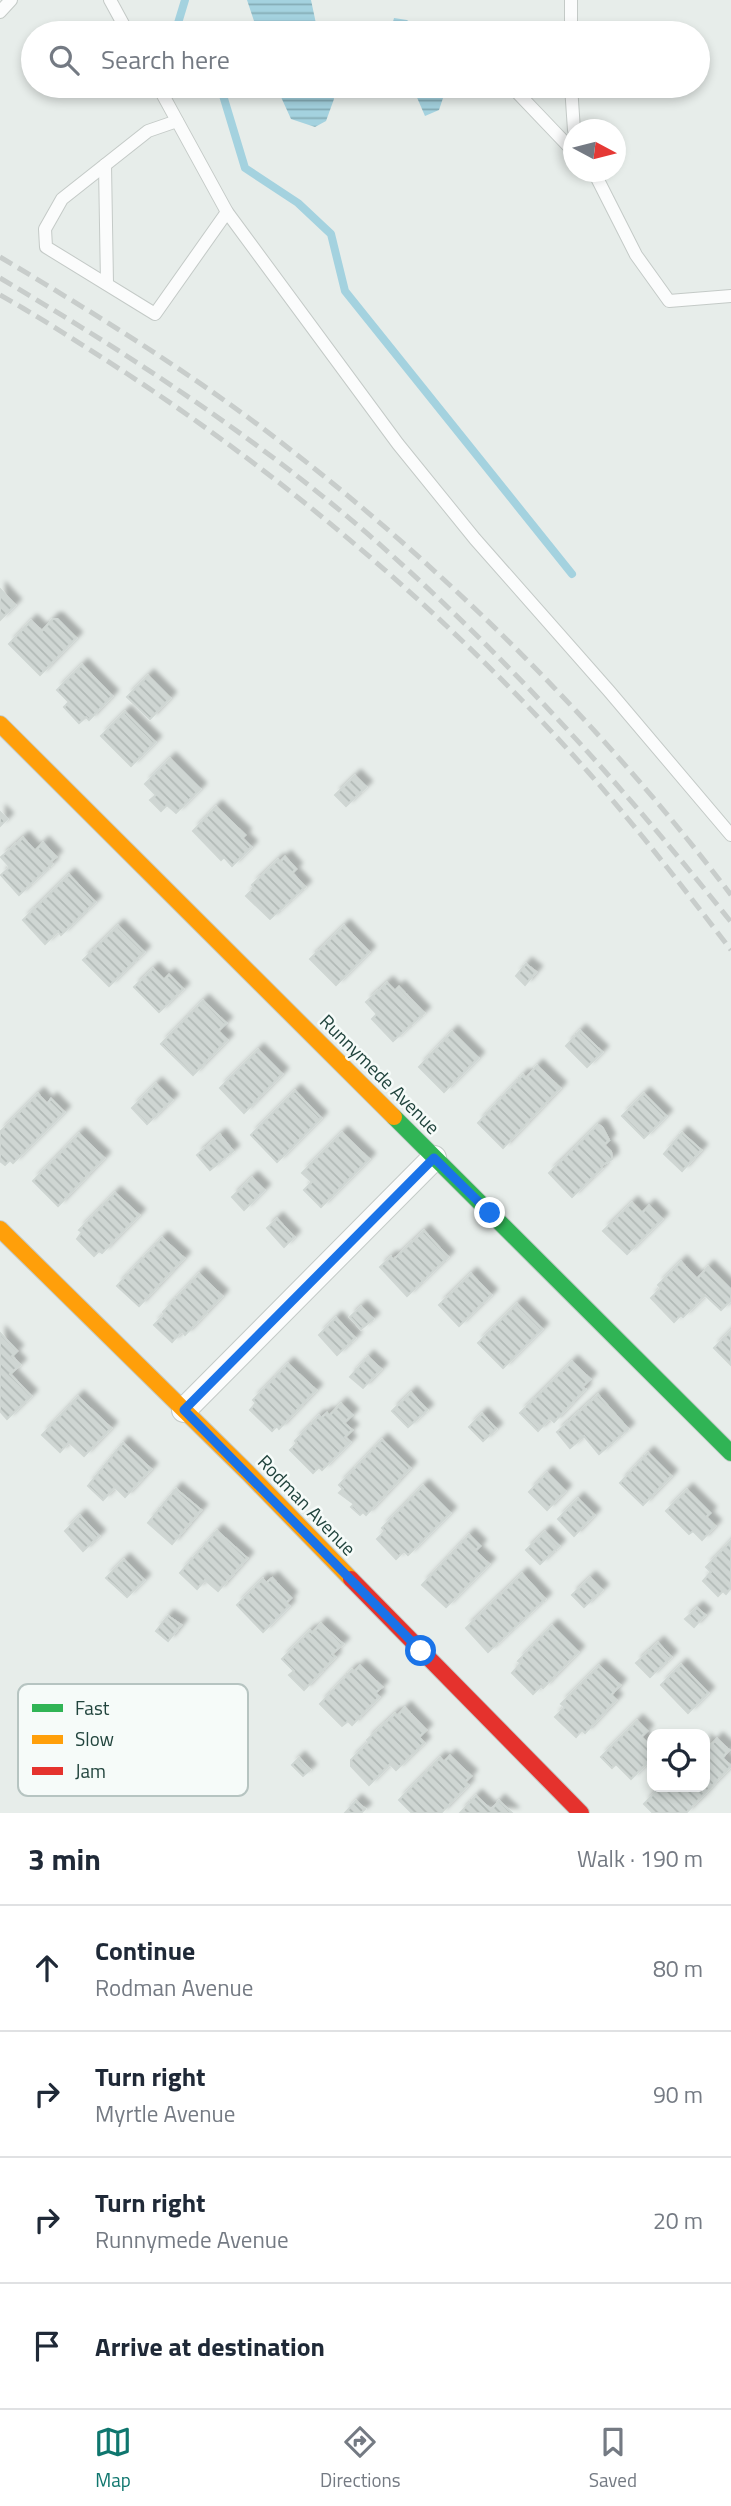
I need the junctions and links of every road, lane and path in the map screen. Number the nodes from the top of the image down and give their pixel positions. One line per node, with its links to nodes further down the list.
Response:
1 (11, 0): 4 (lane)
2 (110, 0): 5 (lane)
3 (571, 0): 6 (lane)
4 (0, 12)
5 (121, 21)
6 (571, 21)
7 (165, 98): 11 (lane)
8 (523, 98): 12 (lane)
9 (572, 98): 10 (lane)
10 (573, 119)
11 (177, 121): 13 (lane); 15 (lane)
12 (563, 141)
13 (105, 165): 16 (lane); 16 (lane)
14 (599, 182): 17 (lane)
15 (227, 212): 16 (lane); 19 (lane)
16 (107, 284)
17 (731, 296)
18 (0, 724): 20 (street, Runnymede Avenue)
19 (731, 835)
20 (434, 1158): 22 (street); 23 (street, Runnymede Avenue)
21 (0, 1229): 22 (street, Rodman Avenue)
22 (184, 1410): 24 (street, Rodman Avenue)
23 (731, 1453)
24 (581, 1813)

